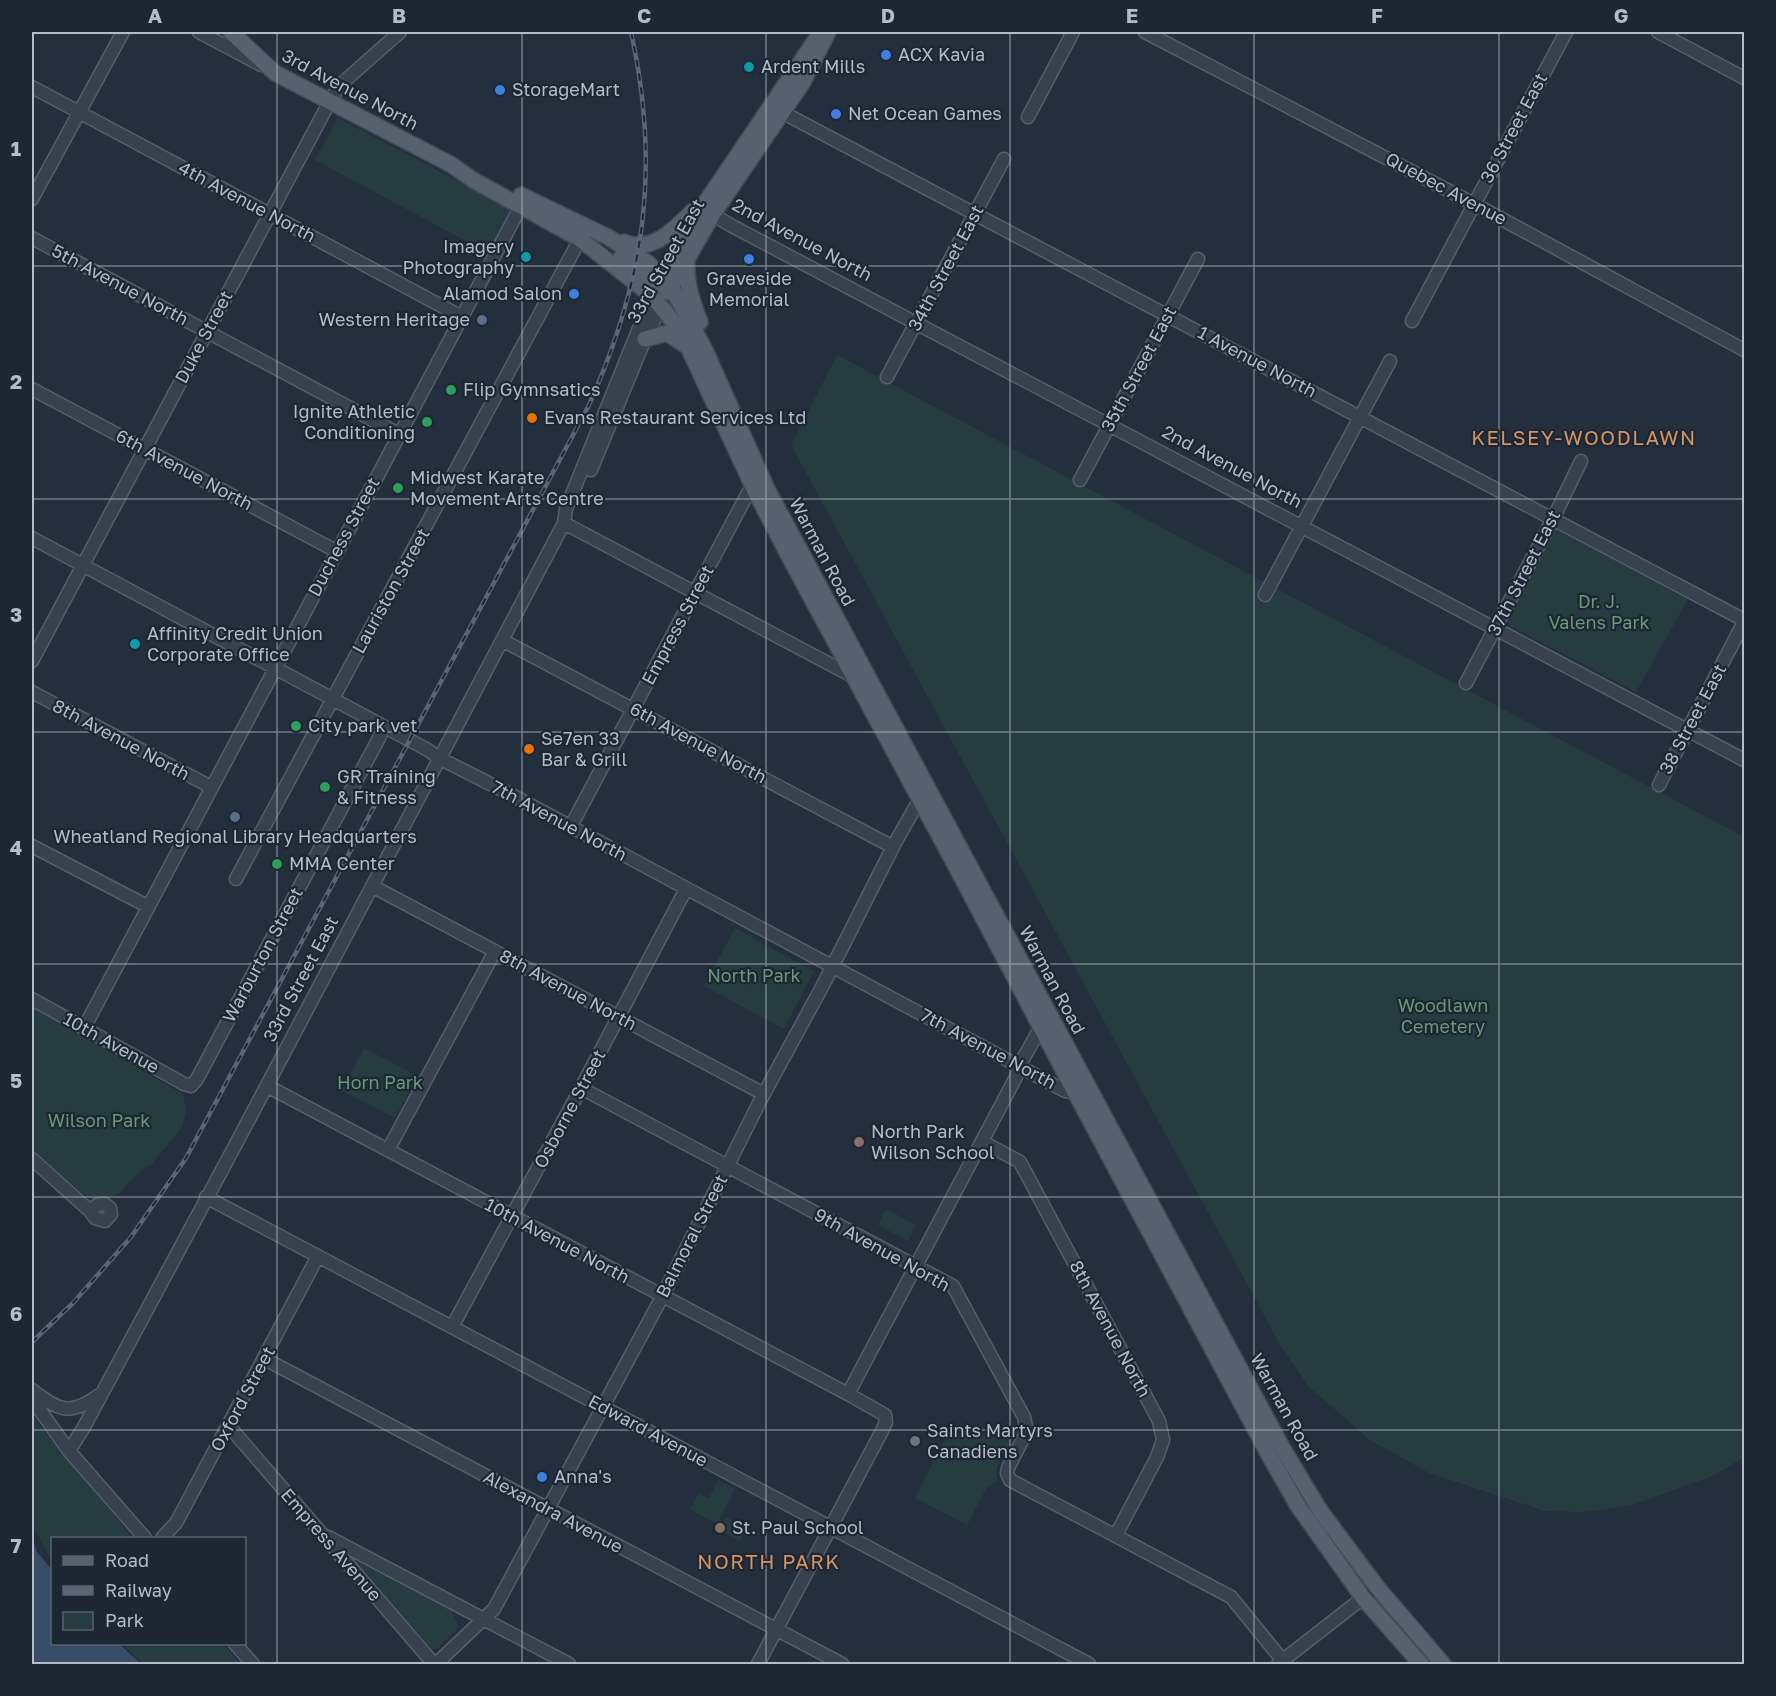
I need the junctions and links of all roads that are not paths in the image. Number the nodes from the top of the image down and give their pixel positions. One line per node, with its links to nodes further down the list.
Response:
1 (123, 32): 16 (street)
2 (199, 32): 11 (street, 3rd Avenue North)
3 (231, 32): 11 (main road)
4 (400, 32): 14 (street, Duke Street)
5 (821, 32): 15 (main road, 33rd Street East)
6 (828, 32): 15 (main road, 33rd Street East)
7 (1073, 32): 17 (street)
8 (1145, 32): 22 (street, Quebec Avenue)
9 (1566, 32): 22 (street, 36 Street East)
10 (1658, 32): 12 (street)
11 (275, 73): 14 (main road, 3rd Avenue North)
12 (1744, 78)
13 (32, 87): 16 (street, 4th Avenue North)
14 (330, 101): 19 (main road, 3rd Avenue North); 25 (street, Duke Street)
15 (777, 109): 20 (main road, 33rd Street East); 24 (main road, 33rd Street East); 26 (street, 1 Avenue North)
16 (79, 113): 21 (street); 25 (street, 4th Avenue North)
17 (1028, 117)
18 (1004, 159): 26 (street, 34th Street East)
19 (452, 165): 23 (main road, 3rd Avenue North); 27 (main road, 3rd Avenue North)
20 (712, 192): 24 (main road, 33rd Street East); 27 (main road)
21 (32, 199)
22 (1474, 204): 35 (street, 36 Street East); 40 (street, Quebec Avenue)
23 (521, 206): 29 (main road, 3rd Avenue North); 34 (street, Duchess Street)
24 (707, 211): 30 (main road, 33rd Street East); 32 (main road, 33rd Street East); 36 (street, 2nd Avenue North)
25 (270, 214): 34 (street, 4th Avenue North); 37 (street, Duke Street)
26 (975, 214): 33 (street, 1 Avenue North); 36 (street, 34th Street East)
27 (592, 227): 32 (main road, 3rd Avenue North)
28 (32, 238): 37 (street, 5th Avenue North)
29 (580, 239): 32 (main road, 3rd Avenue North); 68 (street, Lauriston Street)
30 (688, 256): 32 (main road, 33rd Street East); 42 (main road)
31 (1198, 259): 33 (street, 35th Street East)
32 (661, 290): 38 (street, 33rd Street East); 39 (main road, Warman Road); 42 (main road, Warman Road); 53 (street, 33rd Street East)
33 (1168, 314): 45 (street, 1 Avenue North); 46 (street, 35th Street East)
34 (462, 317): 47 (street, Duchess Street)
35 (1412, 321)
36 (916, 322): 43 (street, 34th Street East); 46 (street, 2nd Avenue North)
37 (208, 331): 47 (street, 5th Avenue North); 48 (street, Duke Street)
38 (645, 339): 39 (main road); 53 (street, 33rd Street East)
39 (689, 349): 51 (main road, Warman Road)
40 (1744, 350)
41 (1390, 361): 45 (street)
42 (710, 363): 76 (main road, Warman Road)
43 (887, 377)
44 (32, 389): 48 (street, 6th Avenue North)
45 (1360, 418): 52 (street, 1 Avenue North); 54 (street)
46 (1109, 424): 50 (street, 35th Street East); 54 (street, 2nd Avenue North)
47 (399, 434): 56 (street, Duchess Street)
48 (144, 450): 56 (street, 6th Avenue North); 57 (street, Duke Street)
49 (1581, 461): 52 (street, 37th Street East)
50 (1080, 480)
51 (755, 491): 58 (street, Empress Street); 65 (main road, Warman Road)
52 (1553, 519): 60 (street, 1 Avenue North); 61 (street, 37th Street East)
53 (564, 523): 58 (street); 62 (street, 33rd Street East)
54 (1302, 526): 59 (street); 61 (street, 2nd Avenue North)
55 (32, 538): 57 (street, 7th Avenue North)
56 (336, 551): 64 (street, Duchess Street)
57 (83, 566): 63 (street, Duke Street); 64 (street, 7th Avenue North)
58 (696, 591): 65 (street); 69 (street, Empress Street)
59 (1265, 595)
60 (1744, 621): 71 (street, 38 Street East)
61 (1496, 628): 66 (street, 37th Street East); 71 (street, 2nd Avenue North)
62 (502, 640): 69 (street, 6th Avenue North); 72 (street, 33rd Street East)
63 (32, 661)
64 (274, 668): 68 (street, 7th Avenue North); 75 (street, Duchess Street)
65 (854, 677): 76 (main road, Warman Road)
66 (1466, 683)
67 (32, 692): 75 (street, 8th Avenue North)
68 (332, 700): 70 (street, 7th Avenue North); 80 (street, Lauriston Street)
69 (634, 709): 77 (street, Empress Street); 79 (street, 6th Avenue North)
70 (384, 727): 72 (street, 7th Avenue North); 91 (street, Warburton Street)
71 (1688, 730): 73 (street, 2nd Avenue North); 74 (street, 38 Street East)
72 (439, 758): 77 (street, 7th Avenue North); 81 (street, 33rd Street East)
73 (1744, 760)
74 (1659, 785)
75 (211, 787): 83 (street, Duchess Street)
76 (926, 798): 79 (street, Balmoral Street); 89 (main road, Warman Road); 94 (main road, Warman Road)
77 (571, 826): 82 (street, 7th Avenue North)
78 (32, 846): 83 (street)
79 (893, 848): 85 (street, Balmoral Street)
80 (236, 879)
81 (372, 886): 84 (street, 8th Avenue North); 92 (street, 33rd Street East)
82 (686, 889): 85 (street, 7th Avenue North); 87 (street, Osborne Street)
83 (147, 906): 88 (street, Duchess Street)
84 (495, 951): 87 (street, 8th Avenue North); 97 (street)
85 (832, 966): 90 (street, 7th Avenue North); 95 (street, Balmoral Street)
86 (32, 999): 88 (street, 10th Avenue)
87 (618, 1017): 93 (street, Osborne Street); 95 (street, 8th Avenue North)
88 (84, 1028): 91 (street, 10th Avenue)
89 (1043, 1032): 90 (street); 94 (main road, Warman Road)
90 (1019, 1066): 94 (street, 7th Avenue North); 96 (street)
91 (191, 1086)
92 (267, 1086): 97 (street, 10th Avenue North); 100 (street, 33rd Street East)
93 (581, 1088): 99 (street, 9th Avenue North); 102 (street, Osborne Street)
94 (1083, 1093): 121 (main road, Warman Road); 122 (main road, Warman Road)
95 (764, 1094): 99 (street, Balmoral Street)
96 (983, 1142): 104 (street); 118 (street, 8th Avenue North)
97 (388, 1150): 102 (street, 10th Avenue North)
98 (32, 1159): 101 (street)
99 (727, 1166): 104 (street, 9th Avenue North); 105 (street, Balmoral Street)
100 (206, 1197): 103 (street, Edward Avenue); 109 (street, 33rd Street East)
101 (90, 1211)
102 (512, 1216): 105 (street, 10th Avenue North); 106 (street, Osborne Street)
103 (318, 1256): 106 (street, Edward Avenue); 107 (street, Oxford Street)
104 (916, 1267): 110 (street); 118 (street, 9th Avenue North)
105 (662, 1297): 110 (street, 10th Avenue North); 112 (street, Balmoral Street)
106 (452, 1328): 112 (street, Edward Avenue)
107 (265, 1359): 113 (street, Oxford Street); 115 (street, Alexandra Avenue)
108 (32, 1390): 109 (street)
109 (102, 1393): 114 (street, 33rd Street East)
110 (848, 1394): 116 (street, 10th Avenue North)
111 (32, 1398): 114 (street)
112 (602, 1406): 115 (street, Balmoral Street); 116 (street, Edward Avenue)
113 (228, 1425): 117 (street, Empress Avenue); 120 (street, Oxford Street)
114 (69, 1451): 119 (street)
115 (547, 1509): 123 (street, Balmoral Street); 124 (street, Alexandra Avenue)
116 (830, 1528): 124 (street); 132 (street, Edward Avenue)
117 (321, 1534): 123 (street); 128 (street, Empress Avenue)
118 (1116, 1535): 126 (street, 9th Avenue North)
119 (143, 1537)
120 (164, 1537)
121 (1377, 1587): 122 (street); 134 (main road, Warman Road)
122 (1364, 1599): 126 (street); 133 (main road, Warman Road)
123 (483, 1620): 128 (street, Balmoral Street); 129 (street)
124 (776, 1631): 130 (street); 131 (street, Alexandra Avenue)
125 (236, 1645): 127 (street)
126 (1281, 1663)
127 (254, 1665)
128 (435, 1665)
129 (569, 1665)
130 (758, 1665)
131 (842, 1665)
132 (1089, 1665)
133 (1421, 1665)
134 (1443, 1665)

